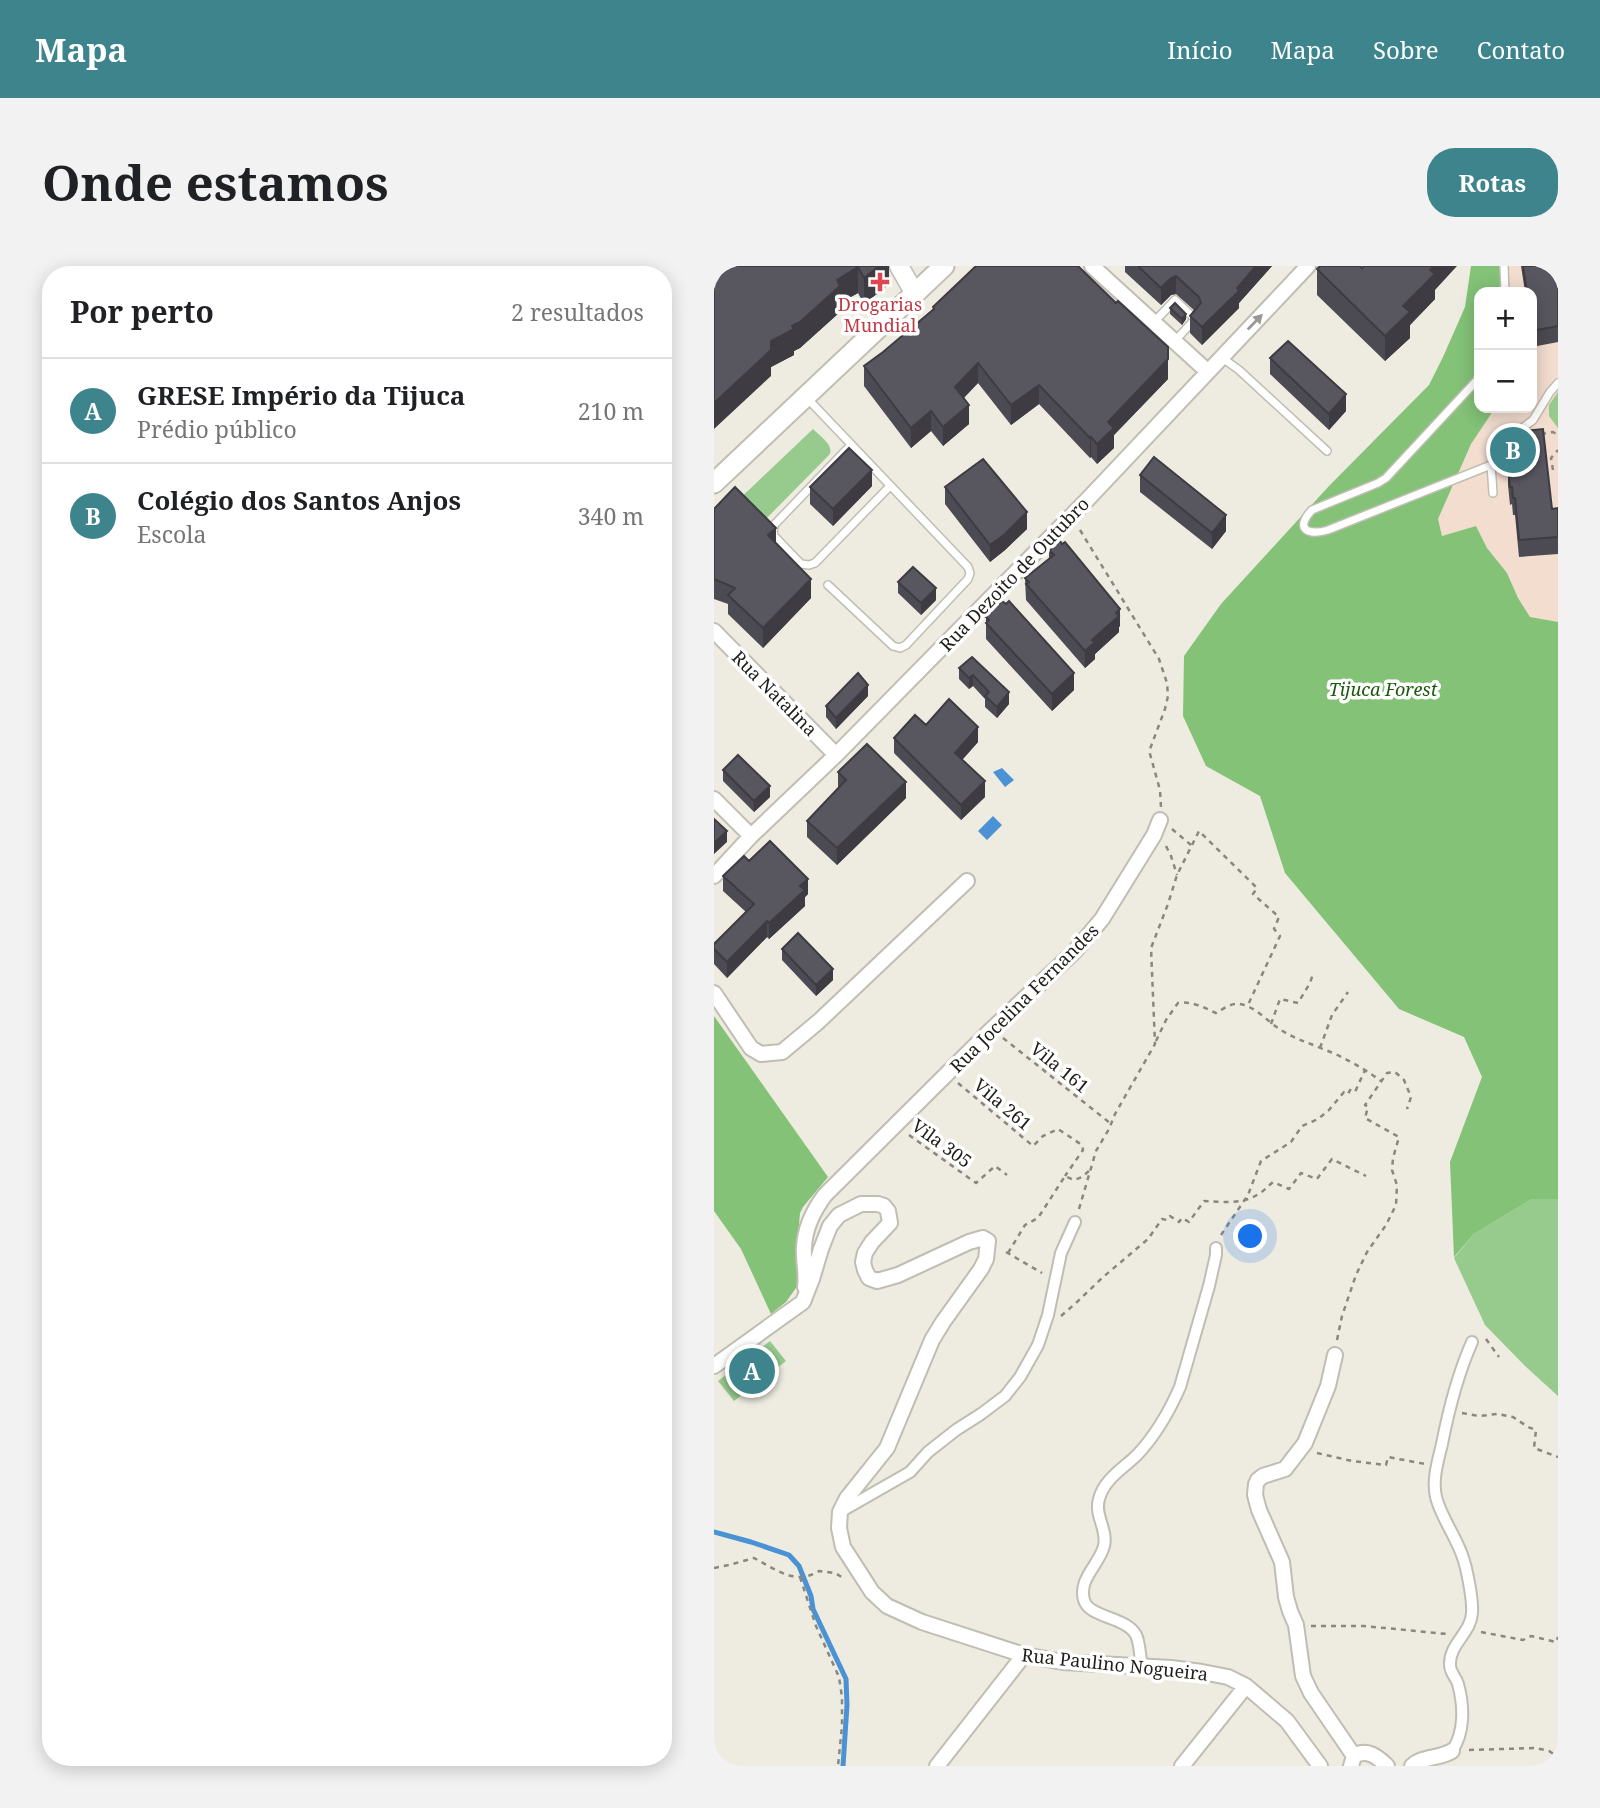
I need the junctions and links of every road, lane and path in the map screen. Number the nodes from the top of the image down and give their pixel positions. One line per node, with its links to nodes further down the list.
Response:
1 (900, 266): 7 (street)
2 (944, 266): 7 (main road)
3 (1092, 266): 8 (street)
4 (1308, 266): 10 (street, Rua Dezoito de Outubro, one-way to 4)
5 (1504, 266): 6 (lane)
6 (1505, 287)
7 (915, 293): 14 (main road)
8 (1154, 323): 9 (street); 9 (lane)
9 (1174, 342): 11 (street)
10 (1221, 357): 11 (street, Rua Dezoito de Outubro); 19 (lane)
11 (1207, 371): 25 (street, Rua Dezoito de Outubro)
12 (1474, 383): 20 (lane)
13 (1558, 383): 20 (lane)
14 (806, 396): 17 (lane); 22 (main road)
15 (1558, 435): 16 (path)
16 (1533, 436)
17 (851, 445): 23 (lane); 23 (lane)
18 (1558, 450): 21 (path)
19 (1327, 451)
20 (1491, 465): 24 (lane)
21 (1553, 470)
22 (714, 483)
23 (890, 486): 26 (lane)
24 (1493, 493)
25 (1071, 516): 28 (street, Rua Dezoito de Outubro); 30 (path)
26 (828, 585)
27 (714, 631): 28 (street, Rua Natalina)
28 (836, 755): 32 (street, Rua Dezoito de Outubro)
29 (714, 799): 32 (street)
30 (1160, 820): 31 (street, Rua Jocelina Fernandes); 33 (path)
31 (1154, 835): 34 (path); 42 (street, Rua Jocelina Fernandes)
32 (751, 836): 35 (street, Rua Dezoito de Outubro)
33 (1192, 845): 34 (path); 40 (path)
34 (1177, 875): 43 (path)
35 (714, 876)
36 (967, 881): 39 (street)
37 (1313, 975): 41 (path)
38 (1348, 992): 44 (path)
39 (714, 993)
40 (1247, 1007): 41 (path); 43 (path)
41 (1271, 1024): 44 (path)
42 (992, 1029): 46 (street, Rua Jocelina Fernandes); 49 (path, Vila 161)
43 (1154, 1044): 49 (path)
44 (1320, 1048): 45 (path)
45 (1365, 1070): 47 (path); 55 (path)
46 (947, 1074): 50 (street, Rua Jocelina Fernandes); 53 (path, Vila 261)
47 (1381, 1081): 48 (path); 64 (path)
48 (1407, 1109)
49 (1111, 1124): 51 (path)
50 (895, 1125): 52 (path, Vila 305); 61 (street, Rua Jocelina Fernandes)
51 (1090, 1170): 53 (path); 56 (path)
52 (1007, 1175)
53 (1065, 1176): 59 (path)
54 (1367, 1176): 55 (path)
55 (1244, 1201): 58 (path); 62 (path)
56 (1075, 1222): 60 (street)
57 (988, 1241): 59 (path); 61 (street); 70 (street)
58 (1216, 1248): 78 (street)
59 (1008, 1253): 60 (path)
60 (1054, 1280): 62 (street)
61 (803, 1302): 65 (street)
62 (1044, 1328): 70 (street)
63 (1472, 1342): 66 (street)
64 (1335, 1355): 67 (street)
65 (714, 1366)
66 (1449, 1409): 68 (path); 69 (street)
67 (1300, 1449): 69 (path); 74 (street)
68 (1558, 1457)
69 (1436, 1466): 75 (street)
70 (840, 1512): 77 (street, Rua Paulino Nogueira)
71 (714, 1568): 72 (path)
72 (800, 1577): 73 (path); 83 (path)
73 (848, 1580)
74 (1296, 1625): 75 (path); 82 (street)
75 (1463, 1635): 76 (path); 80 (street)
76 (1558, 1637)
77 (1024, 1655): 78 (street, Rua Paulino Nogueira); 84 (street)
78 (1142, 1667): 79 (street, Rua Paulino Nogueira)
79 (1246, 1686): 85 (street); 86 (street, Rua Paulino Nogueira)
80 (1452, 1751): 81 (path); 88 (street)
81 (1558, 1757)
82 (1353, 1761): 87 (street)
83 (838, 1766)
84 (937, 1766)
85 (1182, 1766)
86 (1320, 1766)
87 (1387, 1766)
88 (1412, 1766)

